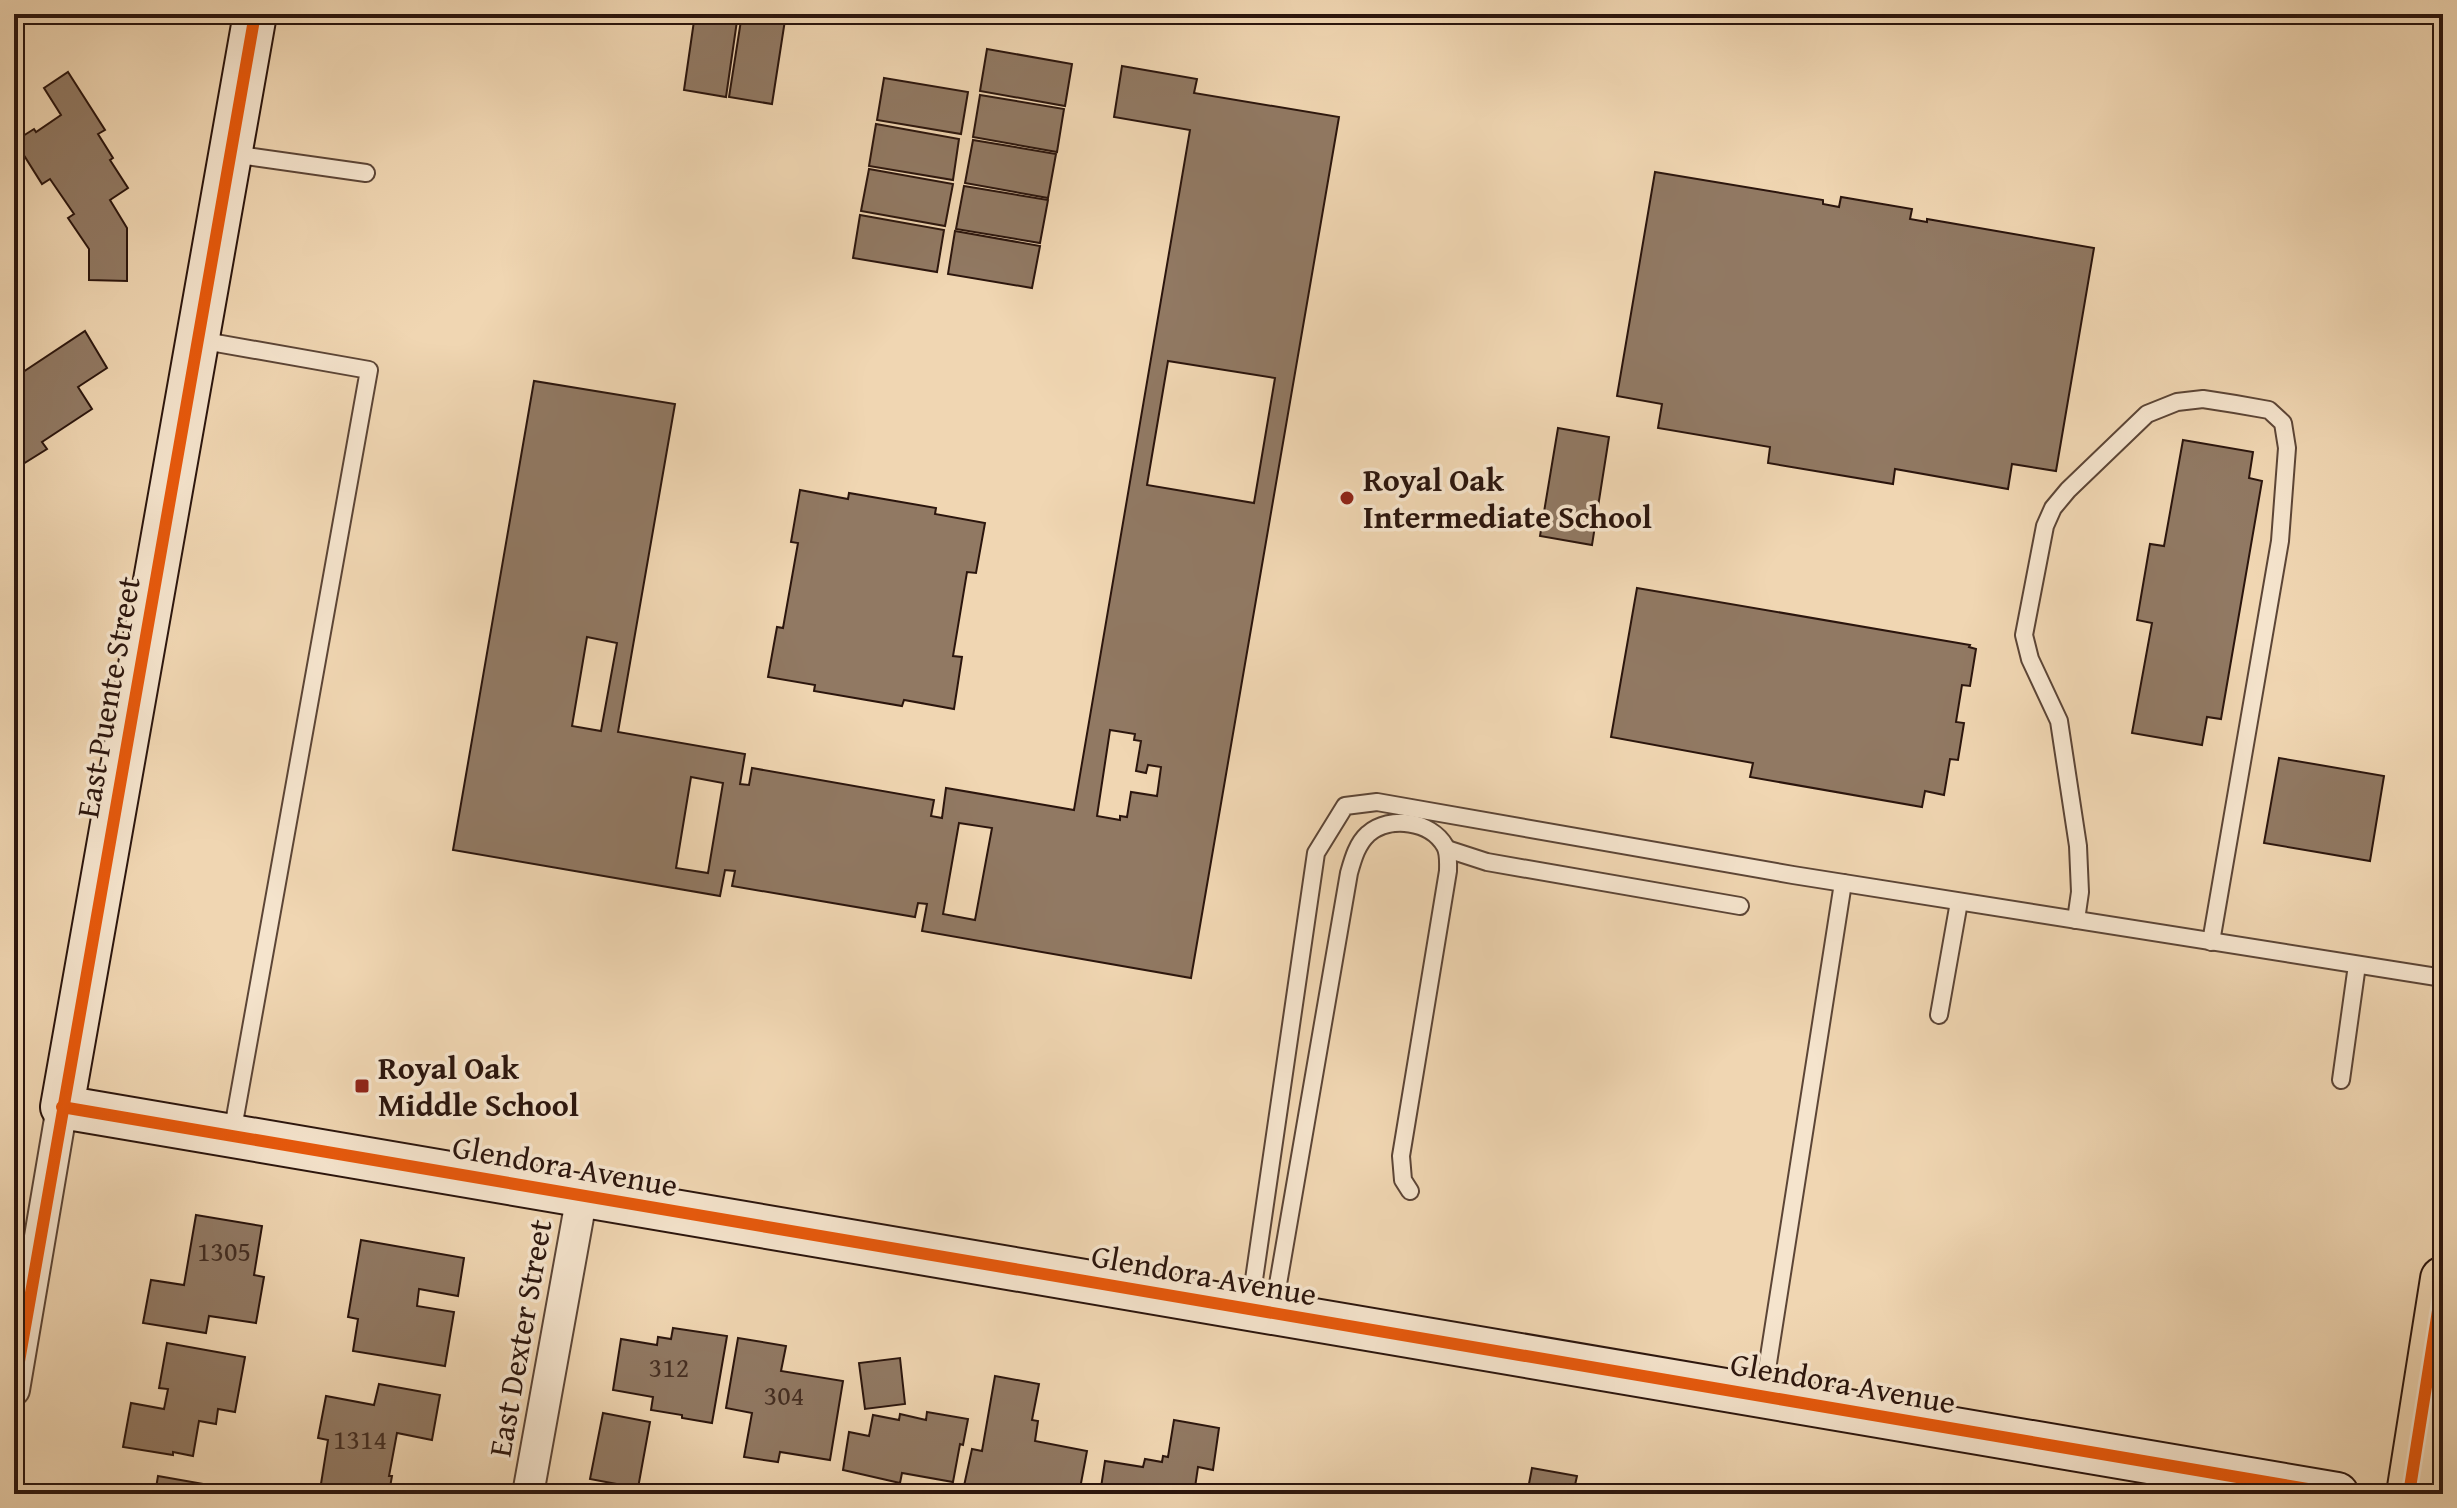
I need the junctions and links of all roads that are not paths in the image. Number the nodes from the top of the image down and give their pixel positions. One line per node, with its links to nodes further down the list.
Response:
1 (255, 14): 2 (street, East Puente Street)
2 (231, 153): 3 (lane); 4 (street, East Puente Street)
3 (366, 173)
4 (198, 340): 15 (street, East Puente Street); 16 (lane)
5 (1447, 849): 8 (lane); 17 (lane); 20 (lane)
6 (1843, 883): 7 (lane); 20 (lane); 22 (lane)
7 (1959, 902): 9 (lane); 13 (lane)
8 (1740, 906)
9 (2076, 920): 10 (lane); 10 (lane)
10 (2211, 942): 11 (lane)
11 (2357, 965): 12 (lane); 14 (lane)
12 (2443, 978)
13 (1939, 1015)
14 (2341, 1080)
15 (62, 1107): 16 (street, Glendora Avenue); 21 (street, East Puente Street)
16 (232, 1136): 18 (street, Glendora Avenue)
17 (1410, 1191)
18 (582, 1195): 20 (street, Glendora Avenue); 23 (street, East Dexter Street)
19 (2443, 1279): 25 (main road)
20 (1262, 1311): 22 (street, Glendora Avenue)
21 (14, 1390)
22 (1763, 1396): 24 (street, Glendora Avenue)
23 (528, 1494)
24 (2337, 1494)
25 (2409, 1494)

